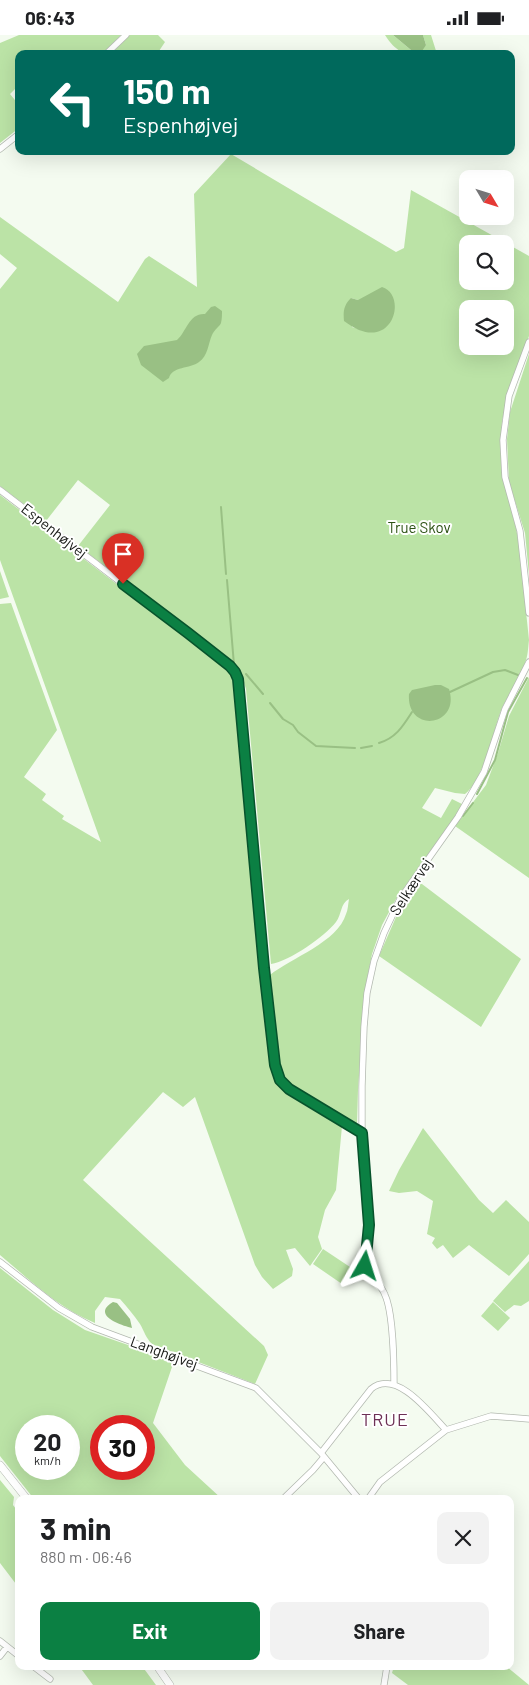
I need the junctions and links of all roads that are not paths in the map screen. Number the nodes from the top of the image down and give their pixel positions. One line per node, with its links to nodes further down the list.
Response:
1 (126, 35): 2 (street)
2 (110, 50)
3 (15, 137): 4 (street)
4 (0, 149)
5 (529, 342): 7 (street)
6 (0, 490): 9 (street, Espenhøjvej)
7 (529, 613)
8 (529, 662): 9 (street, Selkærvej)
9 (362, 1133): 11 (street)
10 (0, 1262): 14 (street, Langhøjvej)
11 (394, 1385): 13 (street); 14 (street)
12 (529, 1419): 13 (street)
13 (446, 1430): 19 (street)
14 (322, 1455): 17 (street); 18 (street, Langhøjvej)
15 (0, 1465): 16 (street)
16 (24, 1495)
17 (287, 1495)
18 (356, 1495)
19 (371, 1495)
20 (0, 1641): 21 (street)
21 (7, 1647): 22 (street); 23 (street)
22 (15, 1653)
23 (0, 1656)
24 (38, 1670): 27 (street)
25 (159, 1670): 28 (street)
26 (387, 1670): 29 (street)
27 (50, 1679)
28 (170, 1685)
29 (384, 1685)

